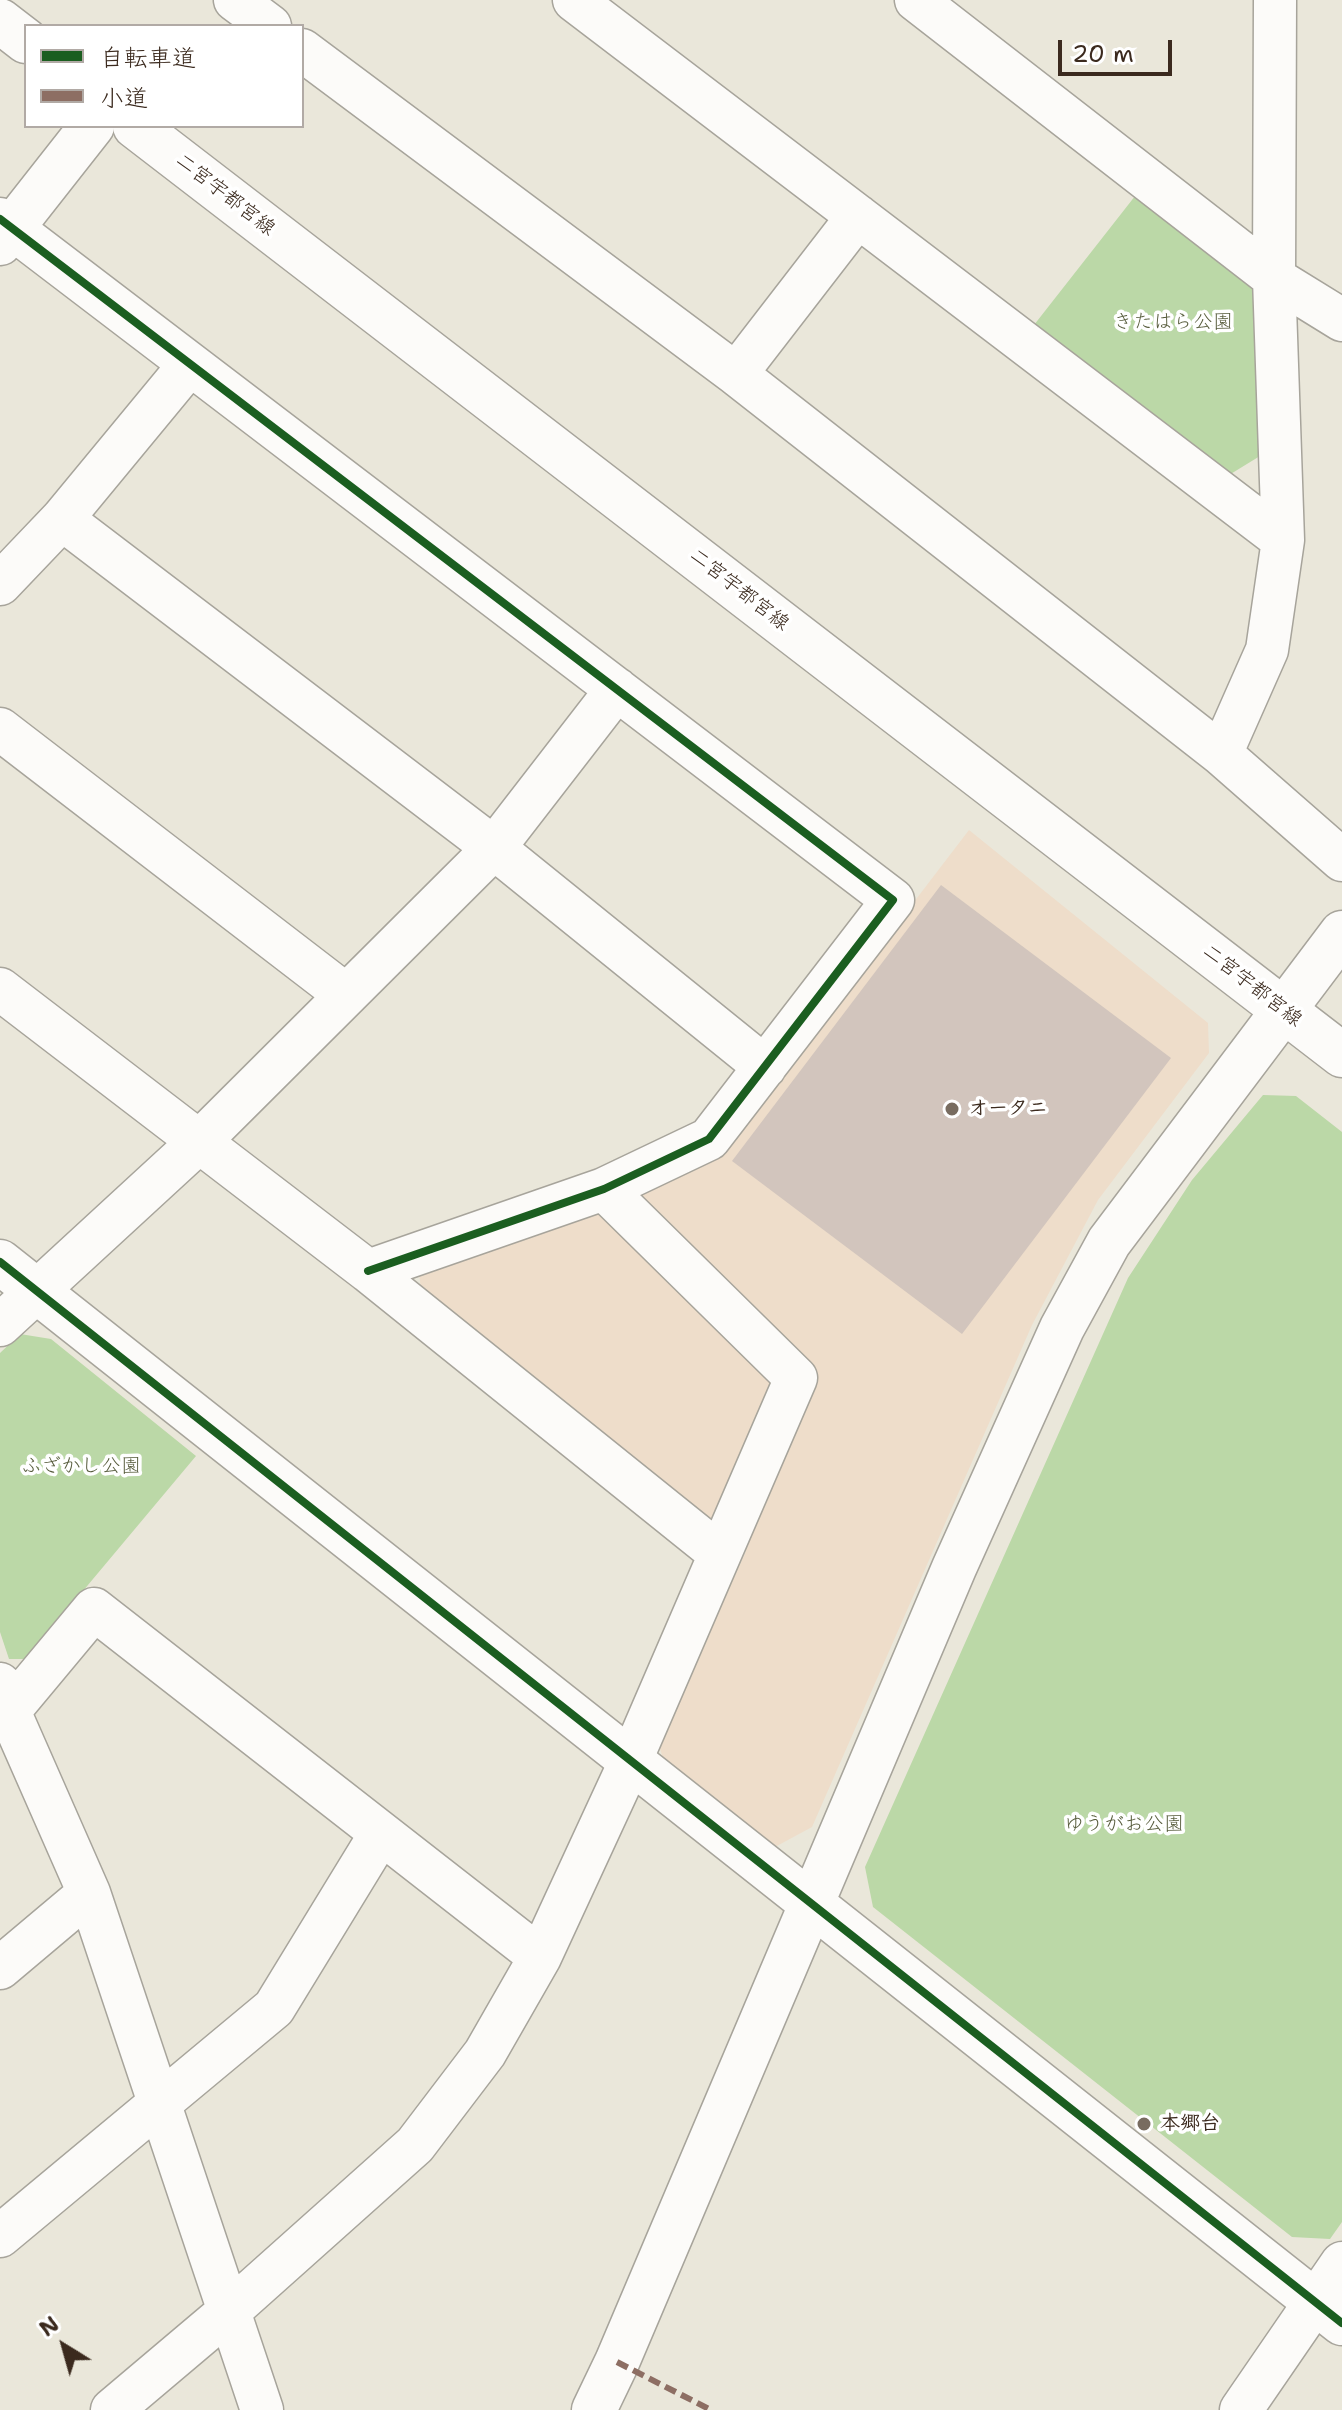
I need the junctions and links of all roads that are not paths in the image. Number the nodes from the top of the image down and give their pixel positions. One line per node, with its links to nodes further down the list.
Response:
1 (235, 0): 6 (street)
2 (574, 0): 11 (street)
3 (916, 0): 13 (street)
4 (1271, 4): 13 (street)
5 (0, 21): 7 (street)
6 (267, 24)
7 (24, 39)
8 (304, 51): 16 (street)
9 (90, 128): 12 (street)
10 (138, 128): 28 (street, 二宮宇都宮線)
11 (858, 216): 16 (street); 18 (street)
12 (4, 230): 15 (street)
13 (1274, 278): 14 (street); 18 (street)
14 (1342, 320)
15 (190, 364): 17 (street); 20 (street)
16 (736, 374): 22 (street)
17 (62, 519): 19 (street); 23 (street)
18 (1283, 540): 22 (street)
19 (0, 584)
20 (617, 689): 23 (street); 30 (street)
21 (0, 729): 27 (street)
22 (1221, 754): 24 (street)
23 (494, 848): 27 (street); 30 (street)
24 (1342, 860)
25 (1342, 933): 28 (street)
26 (0, 989): 31 (street)
27 (346, 995): 31 (street)
28 (1284, 1010): 29 (street, 二宮宇都宮線); 42 (street)
29 (1342, 1055)
30 (765, 1067): 32 (street)
31 (200, 1141): 34 (street); 35 (street)
32 (604, 1189): 34 (street); 37 (street)
33 (0, 1262): 35 (street)
34 (368, 1271): 37 (street)
35 (37, 1290): 36 (street); 39 (street)
36 (0, 1325)
37 (720, 1554): 39 (street)
38 (3, 1705): 40 (street); 41 (street)
39 (631, 1760): 42 (street); 43 (street)
40 (381, 1833): 43 (street); 45 (street)
41 (89, 1893): 44 (street); 45 (street)
42 (811, 1903): 49 (street); 52 (street)
43 (540, 1957): 48 (street)
44 (0, 1968)
45 (159, 2105): 46 (street); 48 (street)
46 (0, 2236)
47 (1342, 2263): 49 (street)
48 (228, 2312): 50 (street); 51 (street)
49 (1328, 2312): 53 (street)
50 (112, 2410)
51 (262, 2410)
52 (594, 2410)
53 (1241, 2410)

